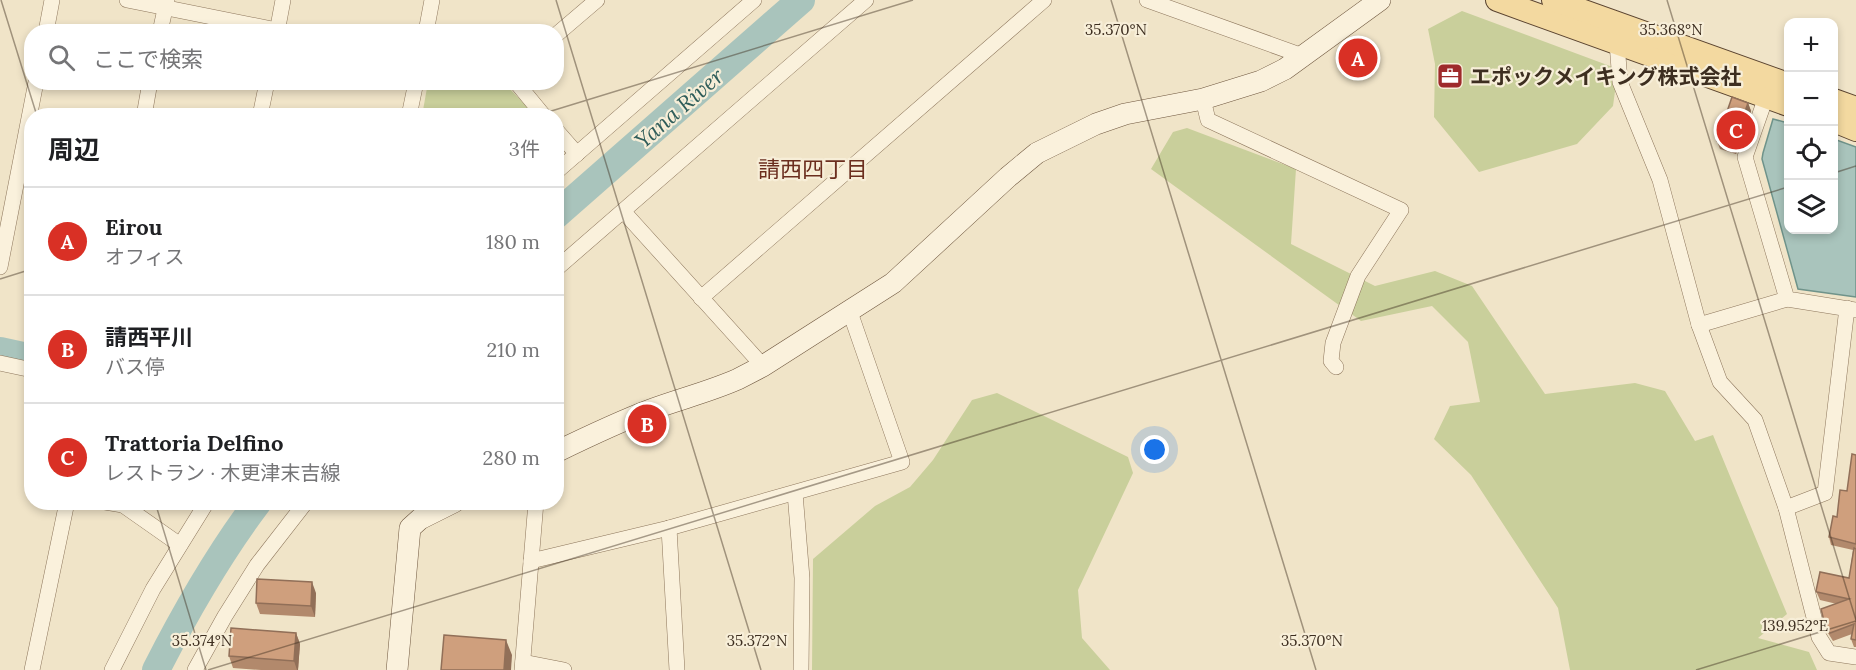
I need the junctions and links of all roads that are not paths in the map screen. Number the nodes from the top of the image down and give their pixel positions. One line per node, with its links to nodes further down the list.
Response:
1 (52, 0): 14 (street)
2 (127, 0): 13 (street)
3 (283, 0): 17 (street)
4 (432, 0): 18 (street)
5 (597, 0): 19 (street)
6 (754, 0): 42 (street)
7 (866, 0): 44 (street)
8 (1044, 0): 47 (street)
9 (1147, 0): 21 (street)
10 (1380, 0): 21 (street)
11 (1497, 0): 20 (main road)
12 (1553, 0): 22 (main road)
13 (166, 4): 15 (street); 16 (street)
14 (48, 24)
15 (162, 24)
16 (251, 24)
17 (281, 24)
18 (428, 24)
19 (564, 28)
20 (1617, 43): 28 (main road); 51 (street)
21 (1303, 56): 29 (street)
22 (1784, 83)
23 (34, 90): 32 (street)
24 (149, 90): 33 (street)
25 (265, 90): 34 (street)
26 (414, 90): 35 (street)
27 (523, 90): 36 (street)
28 (1766, 97): 31 (main road); 48 (street)
29 (1203, 99): 50 (street); 54 (street)
30 (1838, 102): 37 (main road)
31 (1784, 104)
32 (31, 108)
33 (145, 108)
34 (262, 108)
35 (411, 108)
36 (537, 108)
37 (1856, 108)
38 (1838, 123): 39 (main road)
39 (1856, 130)
40 (564, 139): 42 (street)
41 (24, 144): 46 (street)
42 (577, 154): 43 (street)
43 (564, 165)
44 (623, 211): 45 (street); 47 (street)
45 (564, 262)
46 (0, 267)
47 (701, 298): 53 (street)
48 (1787, 299): 49 (street); 51 (street)
49 (1851, 309): 58 (street)
50 (850, 312): 53 (street); 57 (street)
51 (1699, 325): 58 (street)
52 (0, 363): 55 (street)
53 (763, 366): 56 (street)
54 (1336, 367)
55 (24, 368)
56 (564, 448)
57 (795, 493): 65 (street); 76 (street)
58 (1786, 508): 68 (street)
59 (65, 510): 70 (street)
60 (130, 510): 66 (street)
61 (202, 510): 66 (street)
62 (300, 510): 72 (street)
63 (438, 510): 73 (street)
64 (535, 510): 67 (street)
65 (669, 528): 67 (street); 75 (street)
66 (180, 545): 71 (street)
67 (531, 561): 69 (street)
68 (1856, 657)
69 (522, 666): 74 (street)
70 (33, 670)
71 (112, 670)
72 (195, 670)
73 (397, 670)
74 (564, 670)
75 (677, 670)
76 (801, 670)

